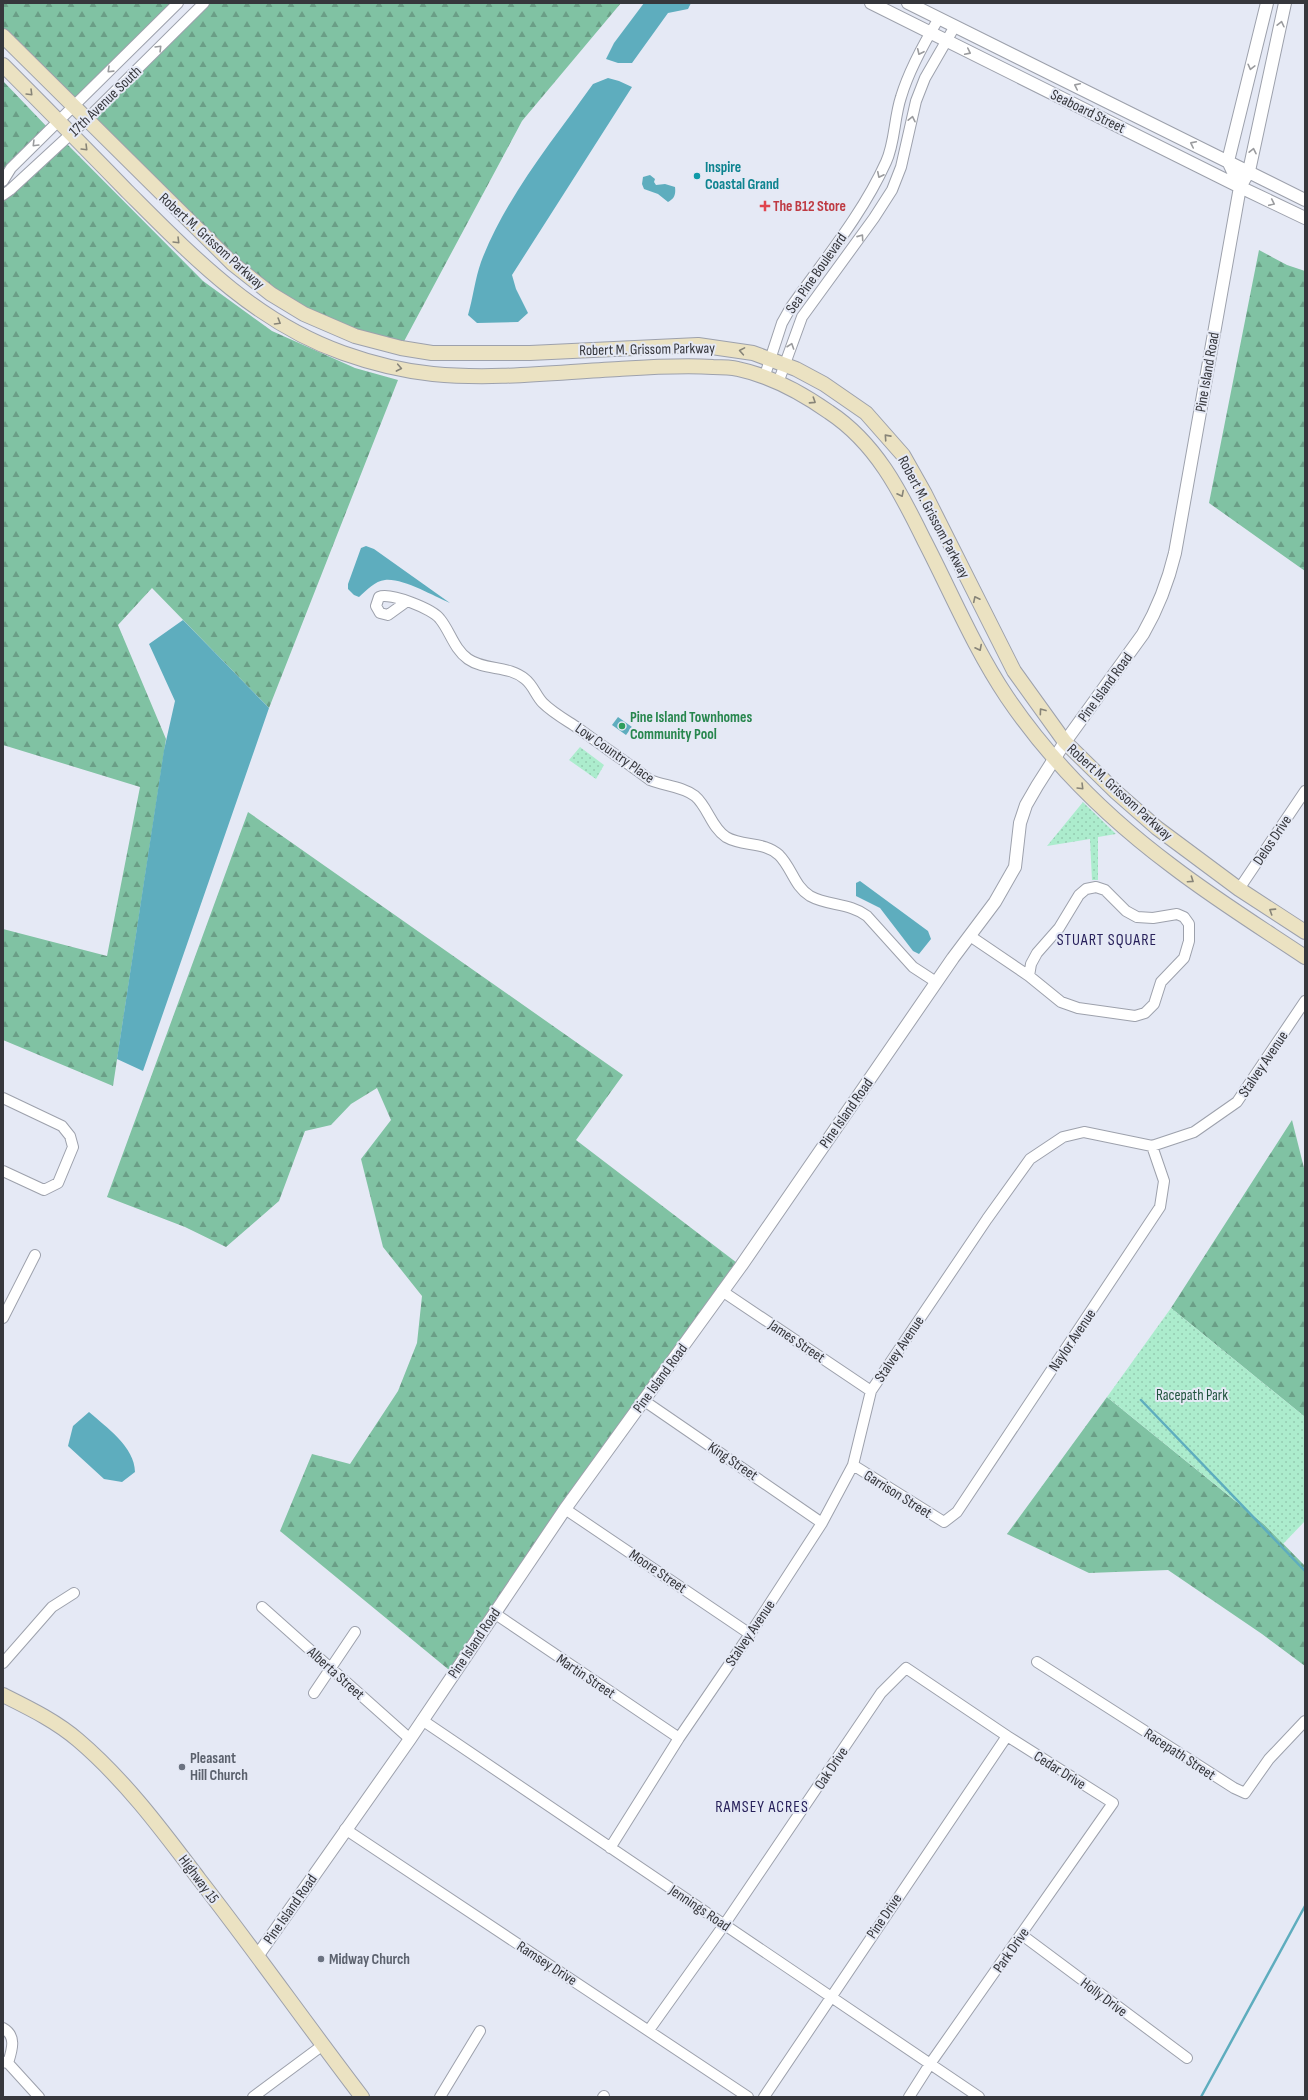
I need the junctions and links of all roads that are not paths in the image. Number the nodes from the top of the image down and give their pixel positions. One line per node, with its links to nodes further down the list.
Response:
1 (178, 3): 13 (street, 17th Avenue South, one-way to 13)
2 (204, 3): 15 (street, 17th Avenue South, one-way to 2)
3 (871, 3): 9 (street, Seaboard Street)
4 (908, 3): 7 (street, Seaboard Street)
5 (1267, 3): 17 (street, one-way to 17)
6 (1285, 3): 18 (street, Pine Island Road, one-way to 6)
7 (939, 18): 8 (street, Seaboard Street); 9 (street, Sea Pine Boulevard)
8 (955, 26): 11 (street, Sea Pine Boulevard); 17 (street, Seaboard Street, one-way to 8)
9 (930, 33): 11 (street, Seaboard Street); 24 (street, Sea Pine Boulevard, one-way to 24)
10 (3, 36): 13 (main road, Robert M. Grissom Parkway)
11 (946, 41): 20 (street, Seaboard Street, one-way to 20); 25 (street, Sea Pine Boulevard, one-way to 11)
12 (3, 65): 14 (main road, Robert M. Grissom Parkway, one-way to 14)
13 (73, 107): 14 (street, 17th Avenue South); 15 (main road, Robert M. Grissom Parkway)
14 (58, 120): 16 (main road, Robert M. Grissom Parkway); 19 (street, 17th Avenue South, one-way to 19)
15 (86, 120): 16 (street, 17th Avenue South); 26 (main road, Robert M. Grissom Parkway, one-way to 15)
16 (71, 134): 21 (street, 17th Avenue South); 28 (main road, Robert M. Grissom Parkway, one-way to 28)
17 (1228, 161): 18 (street, Seaboard Street); 20 (street)
18 (1249, 171): 20 (street, Pine Island Road); 22 (street, Seaboard Street)
19 (3, 181)
20 (1240, 188): 23 (street, Seaboard Street, one-way to 23); 31 (street, Pine Island Road)
21 (3, 195)
22 (1305, 200)
23 (1305, 218)
24 (816, 271): 25 (street); 26 (street, Sea Pine Boulevard)
25 (831, 279): 27 (street, Sea Pine Boulevard, one-way to 25)
26 (769, 358): 27 (main road, Robert M. Grissom Parkway); 28 (street, Sea Pine Boulevard)
27 (785, 364): 29 (street, Sea Pine Boulevard); 31 (main road, Robert M. Grissom Parkway, one-way to 27)
28 (764, 378): 29 (main road, Robert M. Grissom Parkway)
29 (778, 383): 32 (main road, Robert M. Grissom Parkway, one-way to 32)
30 (406, 602): 41 (street, Low Country Place)
31 (1065, 742): 32 (street, Pine Island Road); 34 (main road, Robert M. Grissom Parkway)
32 (1054, 758): 35 (main road, Robert M. Grissom Parkway, one-way to 35); 38 (street, Pine Island Road)
33 (1305, 791): 36 (street, Delos Drive)
34 (1189, 852): 35 (main road); 36 (main road, Robert M. Grissom Parkway)
35 (1172, 867): 39 (main road, Robert M. Grissom Parkway, one-way to 39)
36 (1239, 889): 37 (main road, Robert M. Grissom Parkway, one-way to 36)
37 (1305, 932)
38 (970, 936): 40 (street); 41 (street, Pine Island Road)
39 (1305, 957)
40 (1028, 976): 40 (street)
41 (936, 982): 47 (street, Pine Island Road)
42 (1305, 1001): 44 (street, Stalvey Avenue)
43 (3, 1098): 45 (street)
44 (1152, 1146): 49 (street, Stalvey Avenue); 53 (street, Naylor Avenue)
45 (3, 1171)
46 (34, 1255): 48 (street)
47 (722, 1291): 49 (street, James Street); 50 (street, Pine Island Road)
48 (3, 1318)
49 (871, 1391): 51 (street, Stalvey Avenue)
50 (644, 1400): 52 (street, Pine Island Road); 54 (street, King Street)
51 (853, 1465): 53 (street, Garrison Street); 54 (street, Stalvey Avenue)
52 (565, 1508): 57 (street, Pine Island Road); 59 (street, Moore Street)
53 (944, 1522)
54 (822, 1523): 59 (street, Stalvey Avenue)
55 (74, 1593): 61 (street)
56 (262, 1607): 62 (street, Alberta Street)
57 (494, 1613): 65 (street, Pine Island Road); 68 (street, Martin Street)
58 (355, 1632): 62 (street)
59 (750, 1634): 68 (street, Stalvey Avenue)
60 (1037, 1662): 66 (street, Racepath Street)
61 (3, 1663)
62 (330, 1668): 63 (street); 69 (street, Alberta Street)
63 (314, 1693)
64 (3, 1695): 75 (main road, Highway 15)
65 (422, 1720): 69 (street, Pine Island Road); 72 (street, Jennings Road)
66 (1305, 1721)
67 (1007, 1736): 70 (street, Cedar Drive); 73 (street, Oak Drive); 76 (street, Pine Drive)
68 (679, 1738): 72 (street, Stalvey Avenue)
69 (410, 1739): 71 (street, Pine Island Road)
70 (1113, 1803): 74 (street, Park Drive)
71 (345, 1829): 75 (street, Pine Island Road); 78 (street, Ramsey Drive)
72 (610, 1848): 73 (street, Jennings Road)
73 (724, 1925): 76 (street, Jennings Road); 78 (street, Oak Drive)
74 (1022, 1935): 81 (street, Holly Drive); 83 (street, Park Drive)
75 (258, 1955): 80 (main road, Highway 15)
76 (830, 1997): 83 (street, Jennings Road); 90 (street, Pine Drive)
77 (3, 2028): 82 (street)
78 (649, 2030): 89 (street, Ramsey Drive)
79 (480, 2031): 88 (street)
80 (323, 2045): 84 (street); 87 (main road, Highway 15)
81 (1187, 2058)
82 (6, 2062): 85 (street)
83 (930, 2064): 91 (street, Park Drive); 92 (street, Jennings Road)
84 (266, 2093): 86 (street)
85 (39, 2097)
86 (253, 2097)
87 (362, 2097)
88 (440, 2097)
89 (748, 2097)
90 (764, 2097)
91 (909, 2097)
92 (979, 2097)

